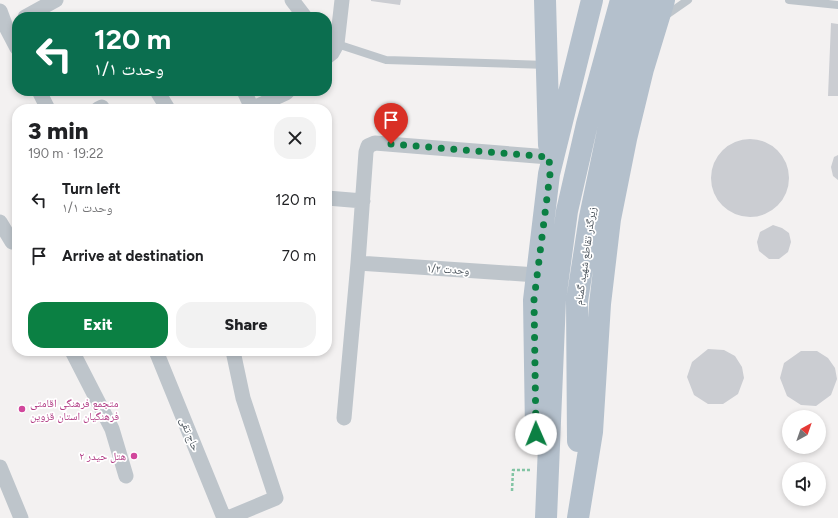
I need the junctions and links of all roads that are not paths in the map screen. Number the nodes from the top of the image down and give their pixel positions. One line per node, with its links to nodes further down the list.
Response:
1 (56, 0): 14 (street)
2 (292, 0): 15 (street)
3 (342, 0): 19 (street)
4 (545, 0): 21 (main road)
5 (592, 0): 24 (main road)
6 (621, 0): 37 (main road)
7 (643, 0): 41 (main road, زیرگذر تقاطع شهید گمنام)
8 (664, 0): 16 (main road)
9 (677, 0): 16 (main road)
10 (688, 0): 16 (lane)
11 (789, 0): 12 (lane)
12 (838, 5)
13 (0, 11): 17 (street)
14 (34, 12)
15 (301, 12)
16 (657, 21): 41 (main road)
17 (8, 26): 18 (street)
18 (12, 36)
19 (332, 45)
20 (332, 50): 21 (lane)
21 (548, 65): 24 (main road)
22 (280, 96): 23 (street)
23 (263, 104)
24 (549, 166): 26 (street); 30 (main road)
25 (332, 198): 26 (street)
26 (363, 201): 29 (street)
27 (0, 222): 28 (street)
28 (12, 243)
29 (358, 263): 30 (street, وحدت ۱/۲); 34 (street)
30 (537, 275): 37 (main road)
31 (75, 356): 36 (street)
32 (158, 356): 39 (street, حاج تقی)
33 (234, 356): 40 (street)
34 (344, 418)
35 (0, 467): 38 (street)
36 (126, 476)
37 (546, 516)
38 (21, 518)
39 (224, 518)
40 (228, 518)
41 (578, 518)

